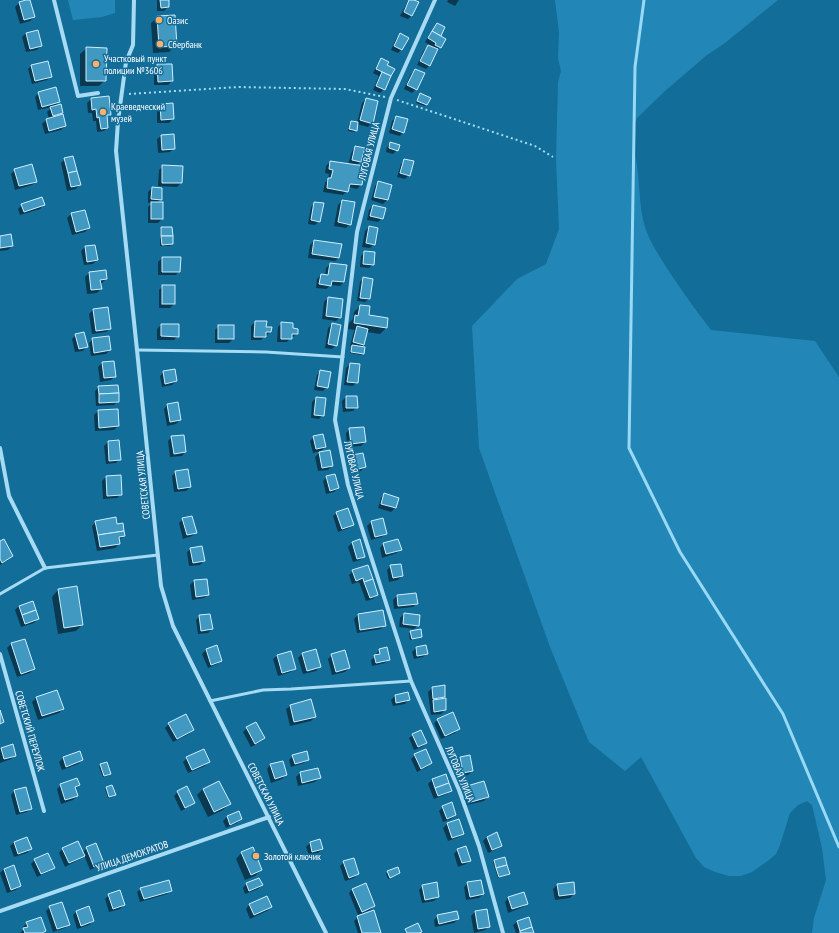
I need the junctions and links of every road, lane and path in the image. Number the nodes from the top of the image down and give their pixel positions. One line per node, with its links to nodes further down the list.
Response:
1 (54, 0): 4 (street)
2 (134, 0): 5 (street, СОВЕТСКАЯ УЛИЦА)
3 (435, 0): 6 (street, ЛУГОВАЯ УЛИЦА)
4 (98, 93)
5 (122, 95): 6 (path); 8 (street, СОВЕТСКАЯ УЛИЦА)
6 (391, 98): 7 (path); 9 (street, ЛУГОВАЯ УЛИЦА)
7 (553, 157)
8 (137, 350): 9 (lane); 11 (street, СОВЕТСКАЯ УЛИЦА)
9 (343, 357): 15 (street, ЛУГОВАЯ УЛИЦА)
10 (0, 448): 12 (street)
11 (158, 555): 12 (lane); 16 (street, СОВЕТСКАЯ УЛИЦА)
12 (45, 568): 13 (lane)
13 (0, 594)
14 (0, 654): 17 (street, СОВЕТСКИЙ ПЕРЕУЛОК)
15 (412, 681): 16 (lane); 21 (street, ЛУГОВАЯ УЛИЦА)
16 (210, 701): 18 (street, СОВЕТСКАЯ УЛИЦА)
17 (44, 811)
18 (269, 817): 19 (street, УЛИЦА ДЕМОКРАТОВ); 20 (street, СОВЕТСКАЯ УЛИЦА)
19 (0, 911)
20 (326, 933)
21 (503, 933)

